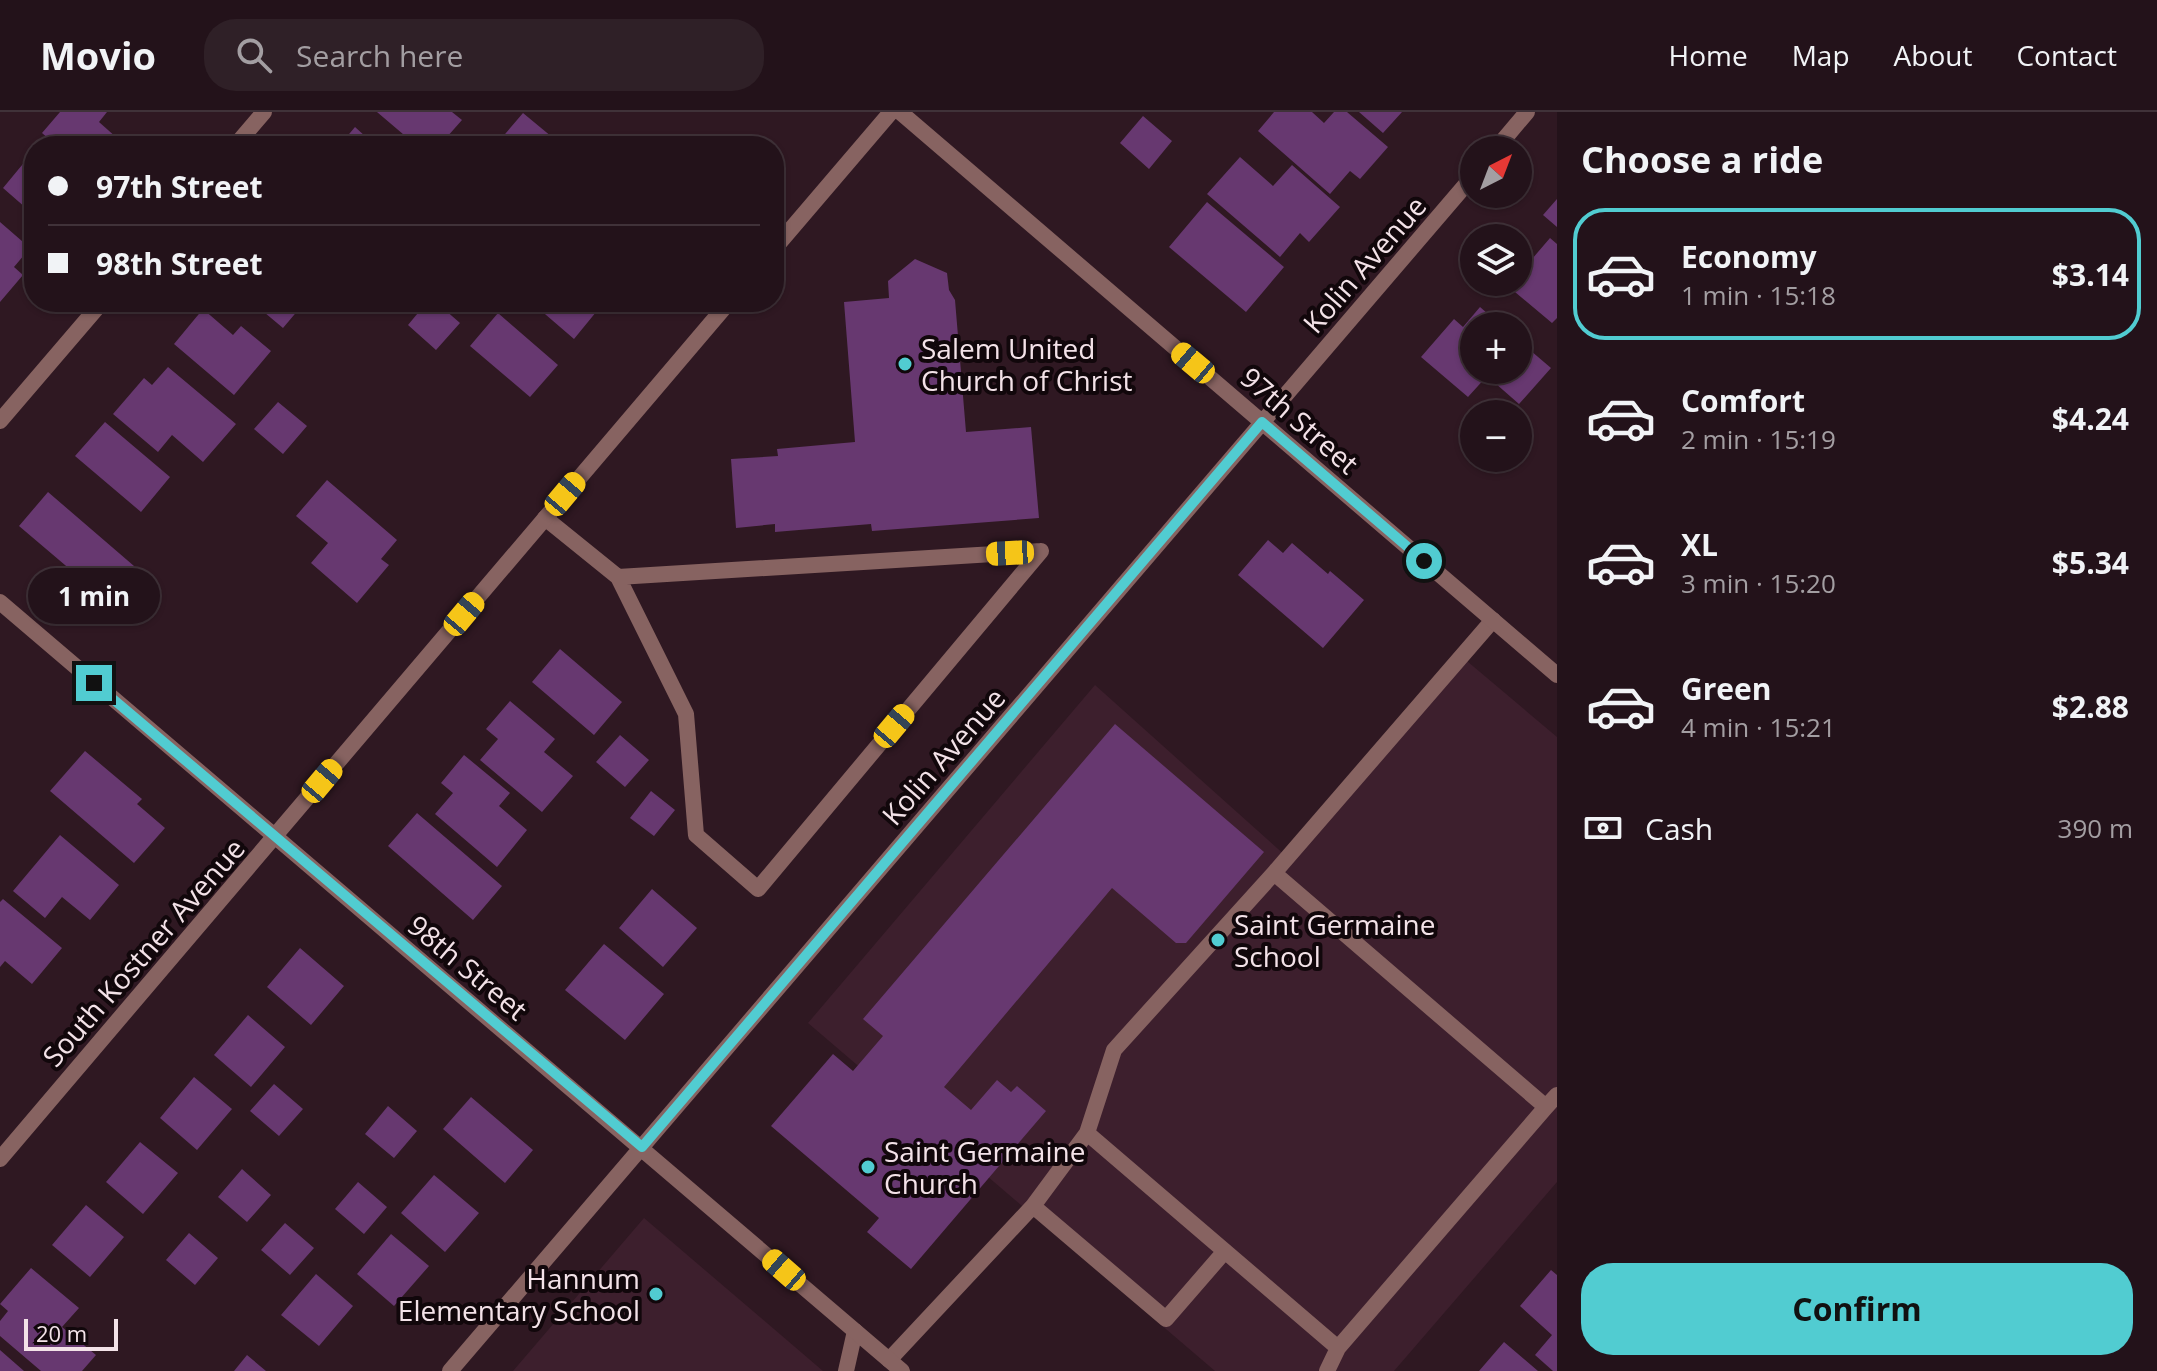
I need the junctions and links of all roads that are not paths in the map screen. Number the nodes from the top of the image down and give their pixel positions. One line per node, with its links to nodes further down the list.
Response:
1 (264, 112): 5 (street)
2 (891, 112): 8 (street)
3 (900, 112): 12 (street, 97th Street)
4 (1527, 112): 6 (street)
5 (244, 136)
6 (1507, 136)
7 (1460, 191): 12 (street, Kolin Avenue)
8 (784, 237)
9 (93, 312): 11 (street)
10 (720, 312): 13 (street, South Kostner Avenue)
11 (0, 421)
12 (1262, 422): 16 (street, 97th Street); 22 (street, Kolin Avenue)
13 (545, 518): 14 (street); 18 (street, South Kostner Avenue)
14 (618, 577): 14 (street)
15 (0, 602): 18 (street, 98th Street)
16 (1493, 620): 17 (street, 97th Street); 19 (street)
17 (1557, 675)
18 (275, 838): 22 (street, 98th Street); 23 (street, South Kostner Avenue)
19 (1274, 873): 20 (street); 21 (street)
20 (1552, 1101): 27 (street)
21 (1087, 1133): 24 (street); 25 (street)
22 (642, 1147): 26 (street, 98th Street); 29 (street, Kolin Avenue)
23 (0, 1159)
24 (1033, 1206): 25 (street); 28 (street)
25 (1225, 1251): 27 (street)
26 (855, 1331): 28 (street, 98th Street); 30 (street)
27 (1338, 1348): 31 (street)
28 (896, 1365)
29 (450, 1371)
30 (846, 1371)
31 (1327, 1371)

